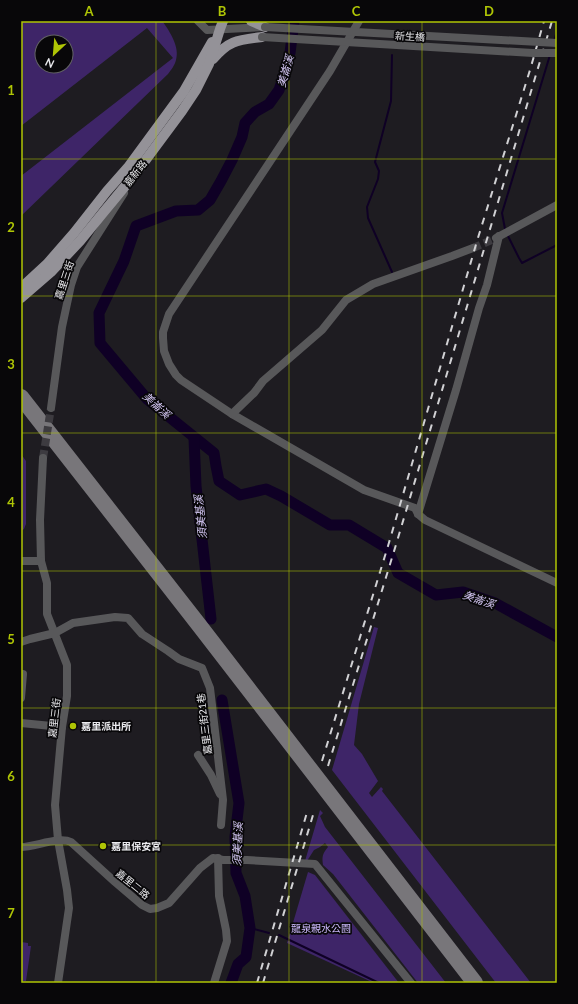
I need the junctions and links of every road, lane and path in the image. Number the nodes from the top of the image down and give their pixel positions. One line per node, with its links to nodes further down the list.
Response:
1 (198, 21): 4 (street)
2 (251, 21): 5 (main road)
3 (359, 21): 16 (street)
4 (222, 25): 5 (street, 新生橋); 6 (street, 新生橋); 9 (main road, 嘉新路); 13 (main road, 嘉新路)
5 (265, 27): 7 (street, 新生橋, bridge)
6 (262, 37): 8 (street, 新生橋, bridge); 9 (main road)
7 (557, 43)
8 (557, 53)
9 (209, 64): 10 (main road, 嘉新路)
10 (136, 173): 14 (main road, 嘉新路); 15 (street, 嘉里三街)
11 (557, 206): 18 (street)
12 (473, 248): 16 (street)
13 (21, 288)
14 (21, 298)
15 (51, 408)
16 (232, 414): 18 (street)
17 (43, 458): 20 (street, 嘉里三街)
18 (418, 514): 21 (street)
19 (21, 561): 20 (street)
20 (42, 561): 22 (street, 嘉里三街)
21 (557, 583)
22 (55, 633): 23 (street, 嘉里三街21巷); 27 (street, 嘉里三街); 29 (street, 嘉里三街21巷)
23 (21, 642)
24 (23, 674): 25 (street)
25 (21, 698)
26 (21, 723): 27 (street)
27 (62, 727): 31 (street, 嘉里三街)
28 (198, 755): 29 (street)
29 (223, 800): 30 (street, 嘉里三街21巷)
30 (221, 825)
31 (58, 840): 32 (street); 33 (street, 嘉里二路); 34 (street, 嘉里三街)
32 (21, 847)
33 (222, 859): 35 (street); 36 (street)
34 (58, 983)
35 (214, 983)
36 (411, 983)

